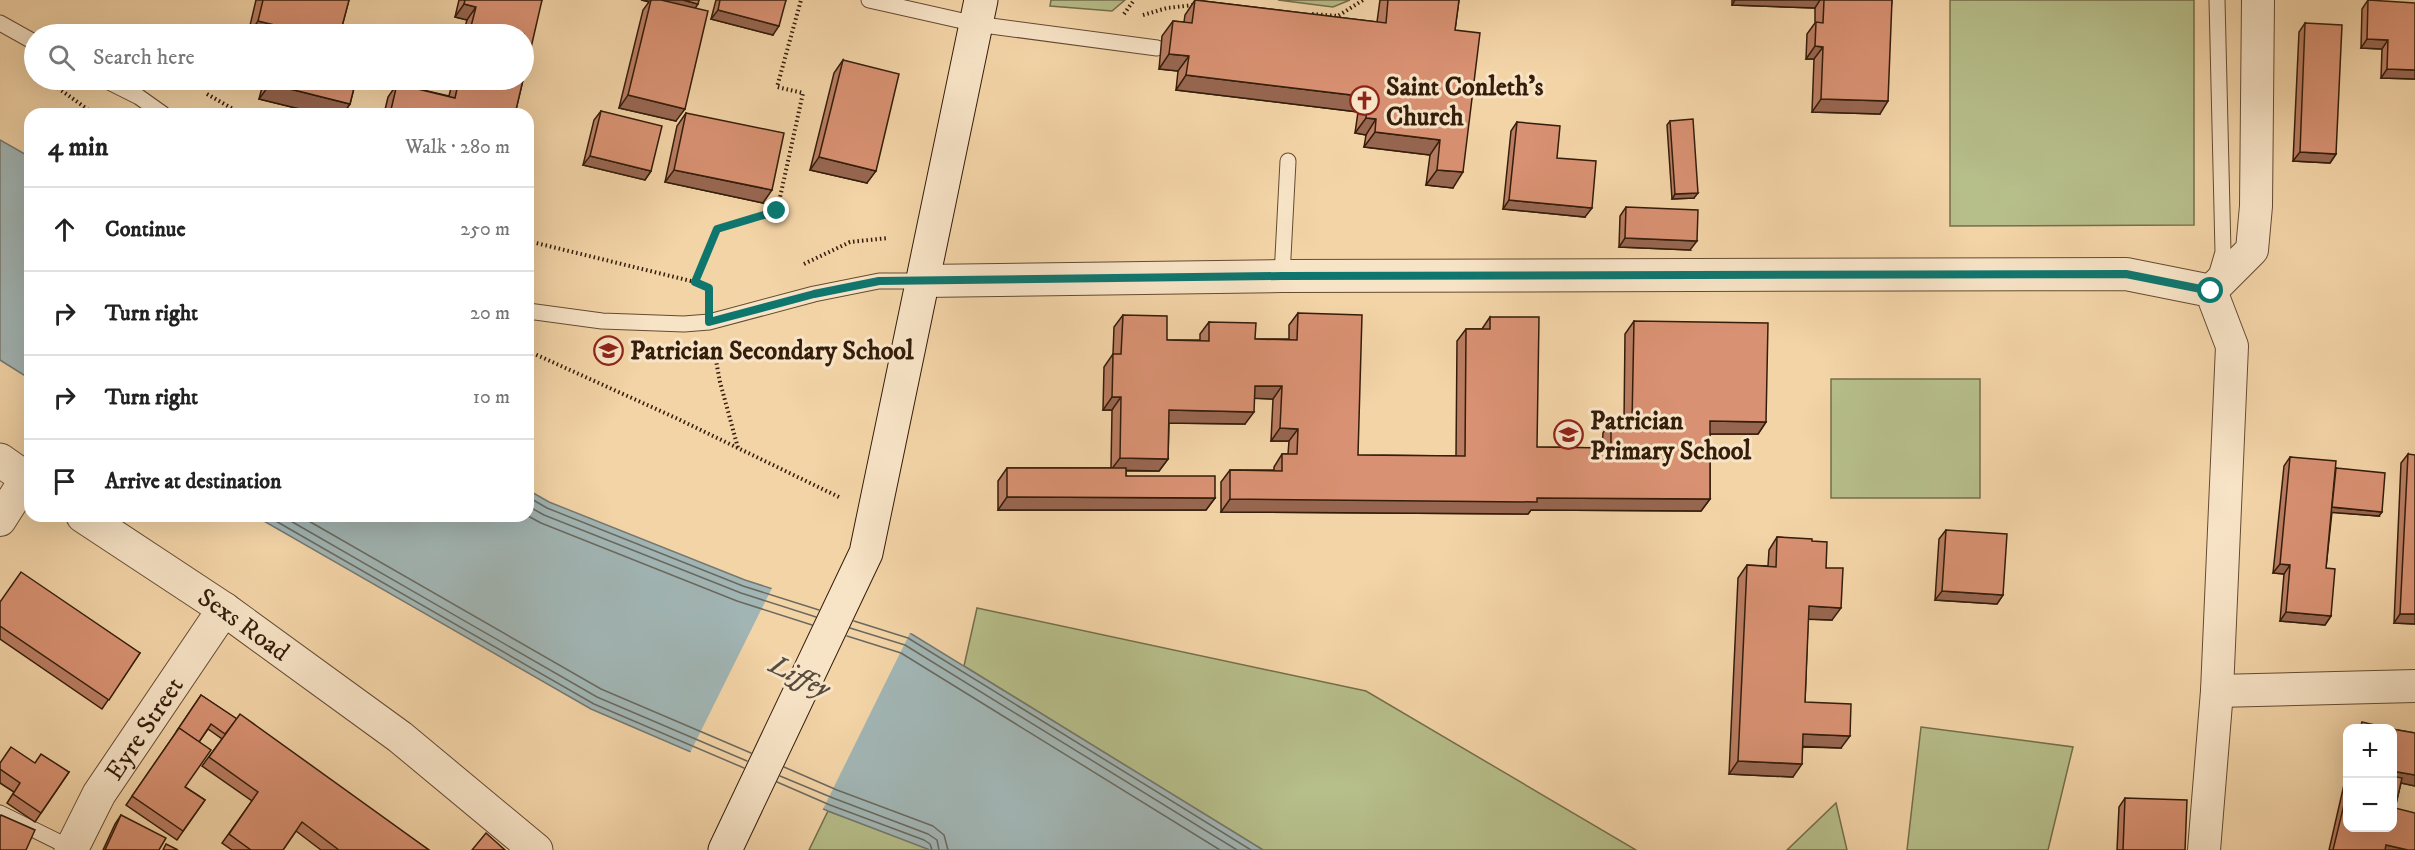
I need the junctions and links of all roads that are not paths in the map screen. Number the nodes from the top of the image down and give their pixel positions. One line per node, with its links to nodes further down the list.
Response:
1 (869, 0): 4 (lane)
2 (2217, 0): 13 (lane)
3 (2258, 0): 13 (street)
4 (978, 12): 7 (lane); 12 (main road)
5 (0, 23): 6 (lane)
6 (24, 36)
7 (1157, 48)
8 (124, 90): 9 (lane)
9 (154, 108)
10 (1288, 161): 11 (lane)
11 (1282, 276): 12 (street); 13 (street)
12 (923, 281): 14 (lane); 24 (main road)
13 (2211, 291): 20 (street)
14 (534, 312)
15 (19, 473): 16 (street)
16 (0, 520)
17 (92, 522): 18 (main road, Sexs Road)
18 (224, 609): 22 (main road, Eyre Street); 23 (main road, Sexs Road)
19 (2415, 686): 20 (street)
20 (2217, 691): 25 (street)
21 (0, 813): 22 (lane)
22 (73, 849)
23 (536, 850)
24 (725, 850)
25 (2204, 850)

